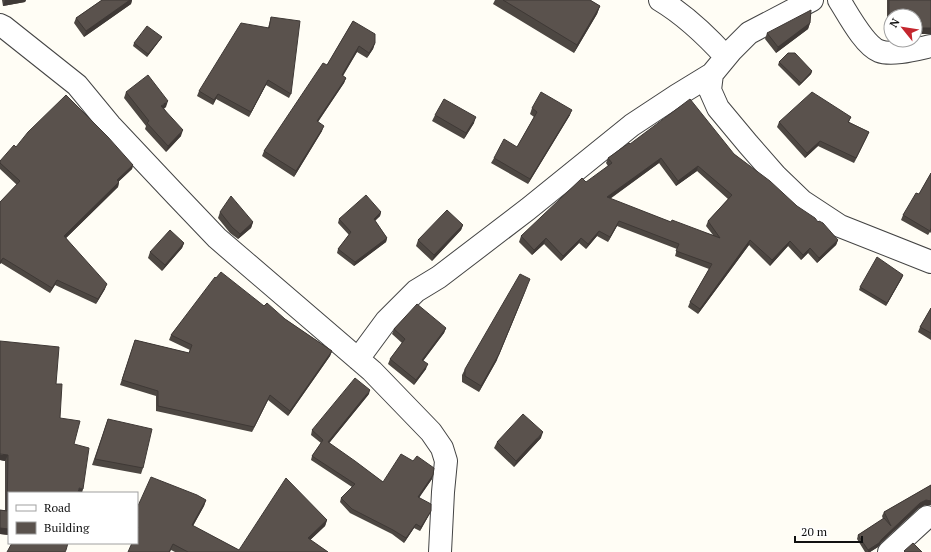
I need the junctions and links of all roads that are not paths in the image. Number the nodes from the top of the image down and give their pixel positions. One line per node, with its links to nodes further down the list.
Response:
1 (660, 0): 6 (street)
2 (812, 0): 6 (street)
3 (839, 0): 5 (street)
4 (0, 25): 9 (street)
5 (931, 46)
6 (726, 57): 7 (street)
7 (712, 74): 8 (street); 9 (street)
8 (931, 262)
9 (358, 359): 11 (street)
10 (927, 517): 12 (street)
11 (440, 552)
12 (889, 552)

